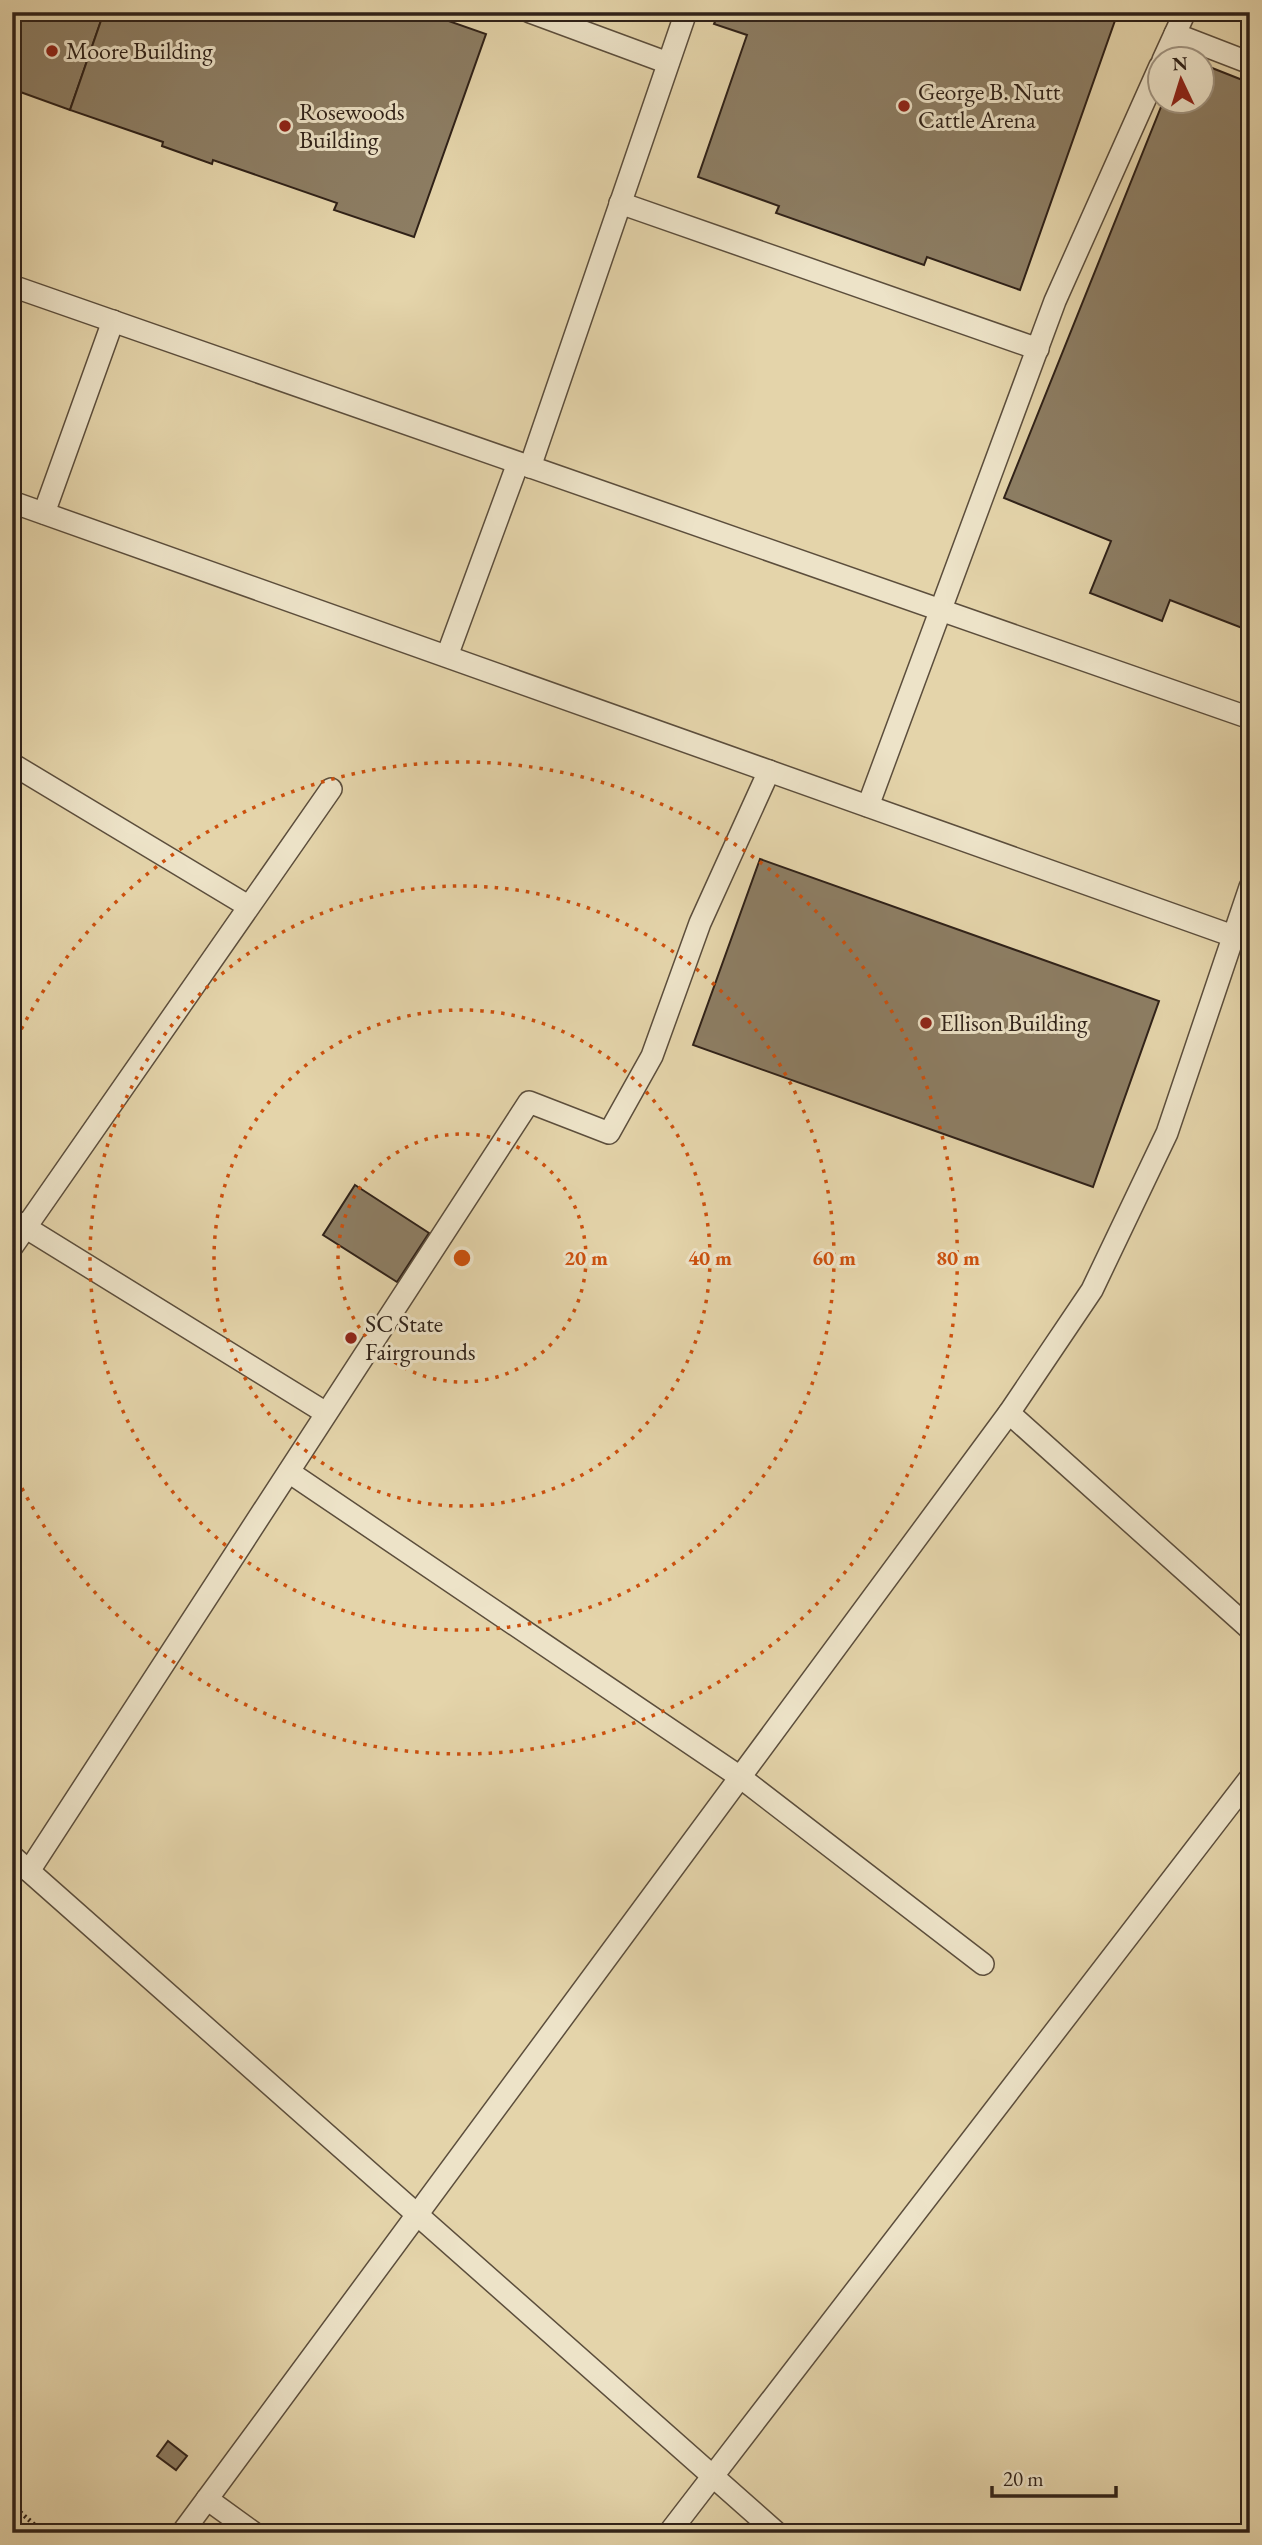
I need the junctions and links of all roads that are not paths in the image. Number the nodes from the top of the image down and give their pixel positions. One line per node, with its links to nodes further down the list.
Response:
1 (530, 12): 6 (lane)
2 (686, 12): 6 (lane)
3 (1185, 12): 4 (lane)
4 (1175, 34): 5 (lane); 7 (lane)
5 (1169, 46)
6 (668, 63): 9 (lane)
7 (1250, 63)
8 (1146, 97): 12 (lane)
9 (620, 203): 12 (lane); 13 (lane)
10 (12, 286): 11 (lane)
11 (113, 321): 13 (lane); 15 (lane)
12 (1038, 349): 16 (lane)
13 (524, 465): 16 (lane); 17 (lane)
14 (12, 502): 15 (lane)
15 (44, 513): 17 (lane)
16 (942, 610): 18 (lane); 22 (lane)
17 (447, 656): 20 (lane)
18 (1250, 718)
19 (12, 764): 24 (lane)
20 (769, 771): 22 (lane); 28 (lane)
21 (331, 789): 24 (lane)
22 (868, 806): 25 (lane)
23 (1247, 902): 25 (lane)
24 (248, 906): 26 (lane)
25 (1233, 936): 29 (lane)
26 (19, 1224): 27 (lane); 28 (lane)
27 (12, 1247)
28 (326, 1413): 30 (lane)
29 (1009, 1413): 31 (lane); 32 (lane)
30 (289, 1472): 32 (lane); 35 (lane)
31 (1250, 1629)
32 (740, 1777): 36 (lane); 37 (lane)
33 (1250, 1778): 38 (lane)
34 (12, 1856): 35 (lane)
35 (29, 1871): 37 (lane)
36 (983, 1964)
37 (417, 2215): 38 (lane); 39 (lane)
38 (713, 2477): 42 (lane); 43 (lane)
39 (207, 2499): 40 (lane); 41 (lane)
40 (182, 2533)
41 (254, 2533)
42 (669, 2533)
43 (777, 2533)

